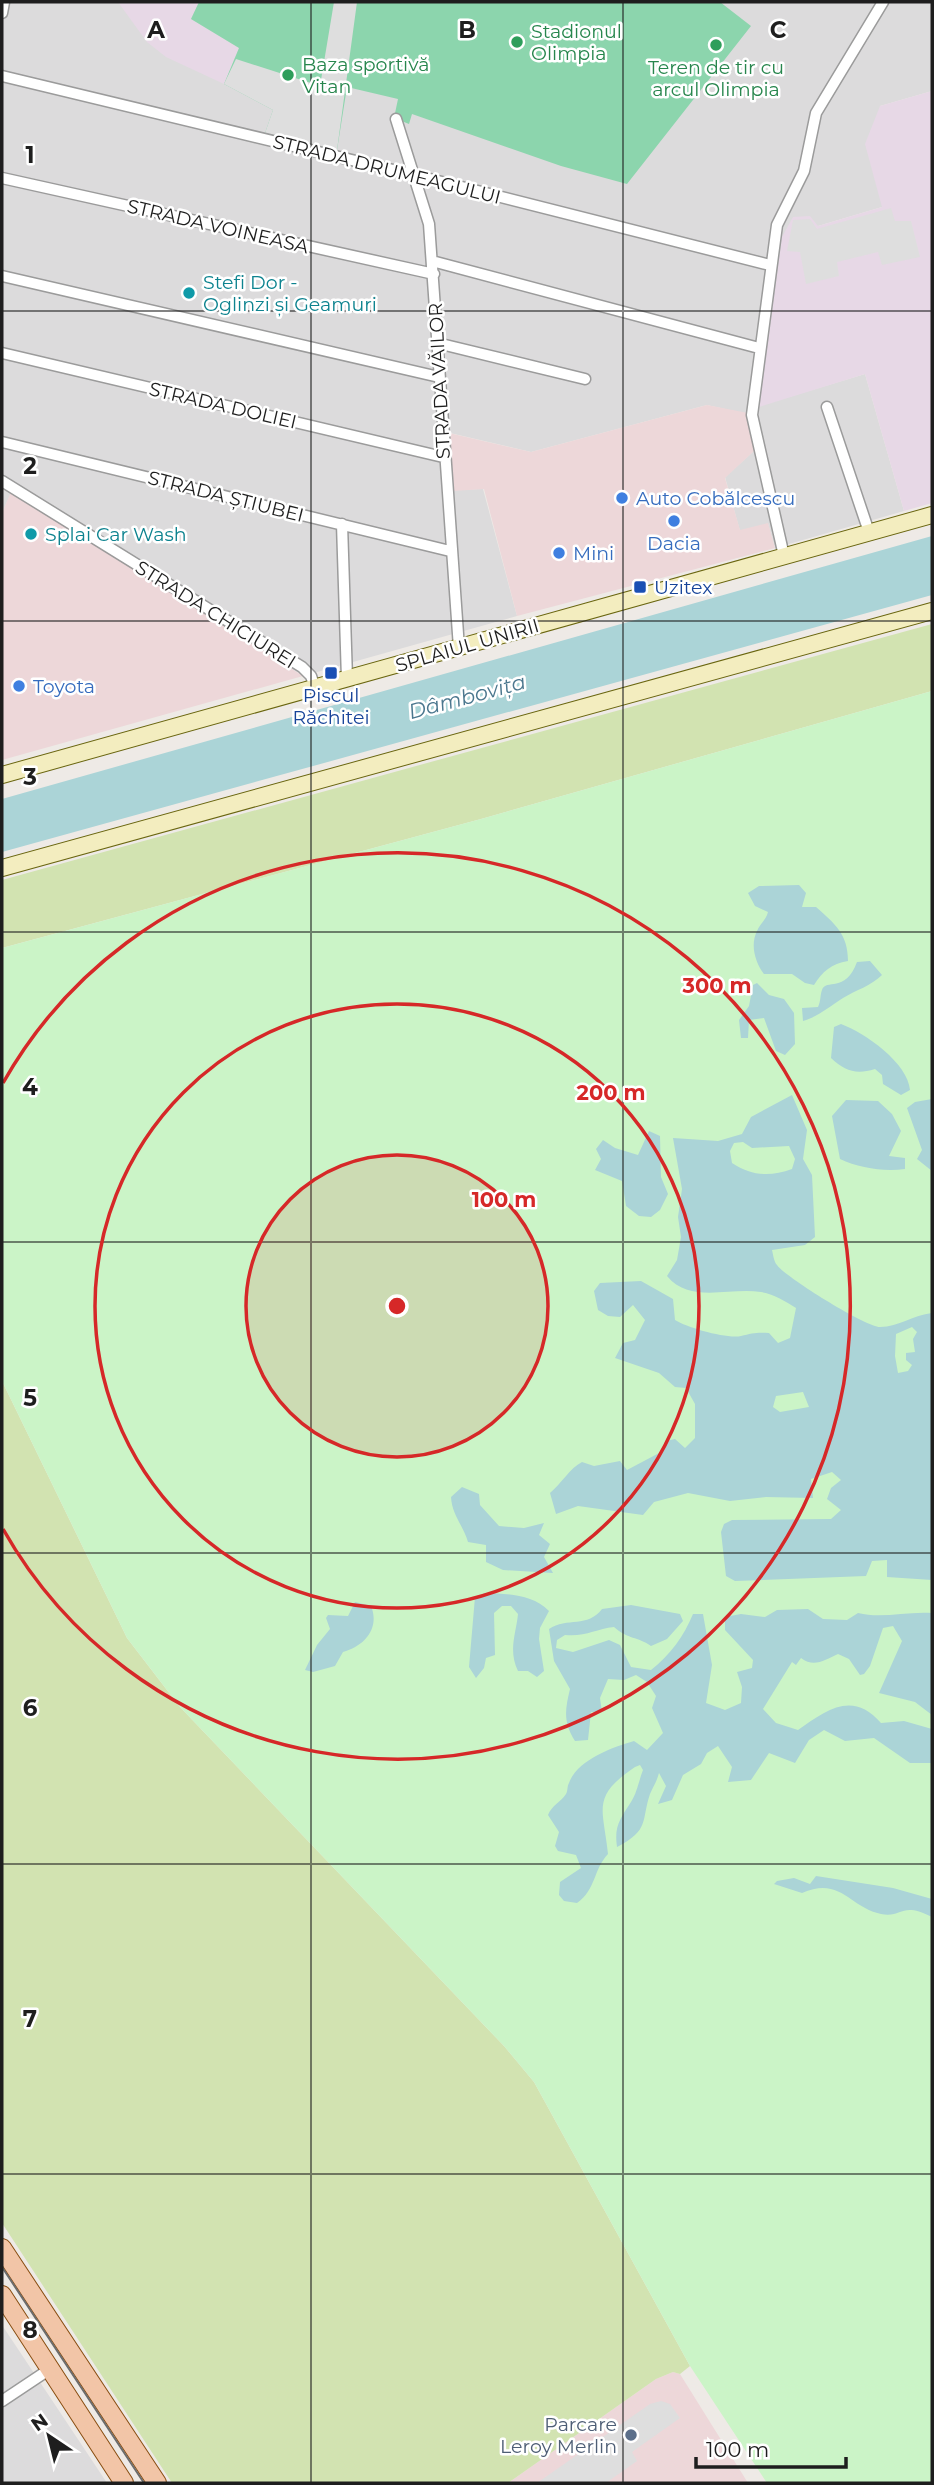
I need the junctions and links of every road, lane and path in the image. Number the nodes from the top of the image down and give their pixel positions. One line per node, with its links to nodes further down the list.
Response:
1 (4, 2): 3 (street)
2 (883, 2): 9 (street)
3 (2, 13)
4 (2, 76): 6 (street, STRADA DRUMEAGULUI)
5 (396, 118): 6 (street, STRADA VĂILOR)
6 (414, 175): 8 (street, STRADA VĂILOR); 9 (street, STRADA DRUMEAGULUI)
7 (2, 178): 10 (street, STRADA VOINEASA)
8 (432, 261): 10 (street, STRADA VĂILOR); 13 (street)
9 (771, 265): 13 (street)
10 (433, 274): 12 (street, STRADA VĂILOR)
11 (2, 276): 15 (street)
12 (437, 343): 15 (street, STRADA VĂILOR); 16 (street)
13 (759, 348): 25 (street)
14 (2, 354): 19 (street, STRADA DOLIEI)
15 (439, 377): 19 (street, STRADA VĂILOR)
16 (585, 379)
17 (827, 407): 23 (street)
18 (2, 442): 22 (street, STRADA ȘTIUBEI)
19 (443, 457): 24 (street, STRADA VĂILOR)
20 (2, 481): 29 (street, STRADA CHICIUREI)
21 (932, 515): 23 (main road, SPLAIUL UNIRII)
22 (342, 524): 24 (street, STRADA ȘTIUBEI); 28 (street)
23 (869, 532): 25 (main road, SPLAIUL UNIRII)
24 (450, 551): 27 (street, STRADA VĂILOR)
25 (784, 556): 27 (main road, SPLAIUL UNIRII)
26 (932, 611): 31 (main road)
27 (459, 648): 28 (main road, SPLAIUL UNIRII)
28 (347, 678): 29 (main road, SPLAIUL UNIRII)
29 (315, 688): 30 (main road, SPLAIUL UNIRII)
30 (2, 775)
31 (2, 868)
32 (2, 2248): 37 (main road)
33 (2, 2295): 34 (main road)
34 (50, 2369): 35 (street); 36 (main road)
35 (2, 2401)
36 (124, 2483)
37 (157, 2483)

